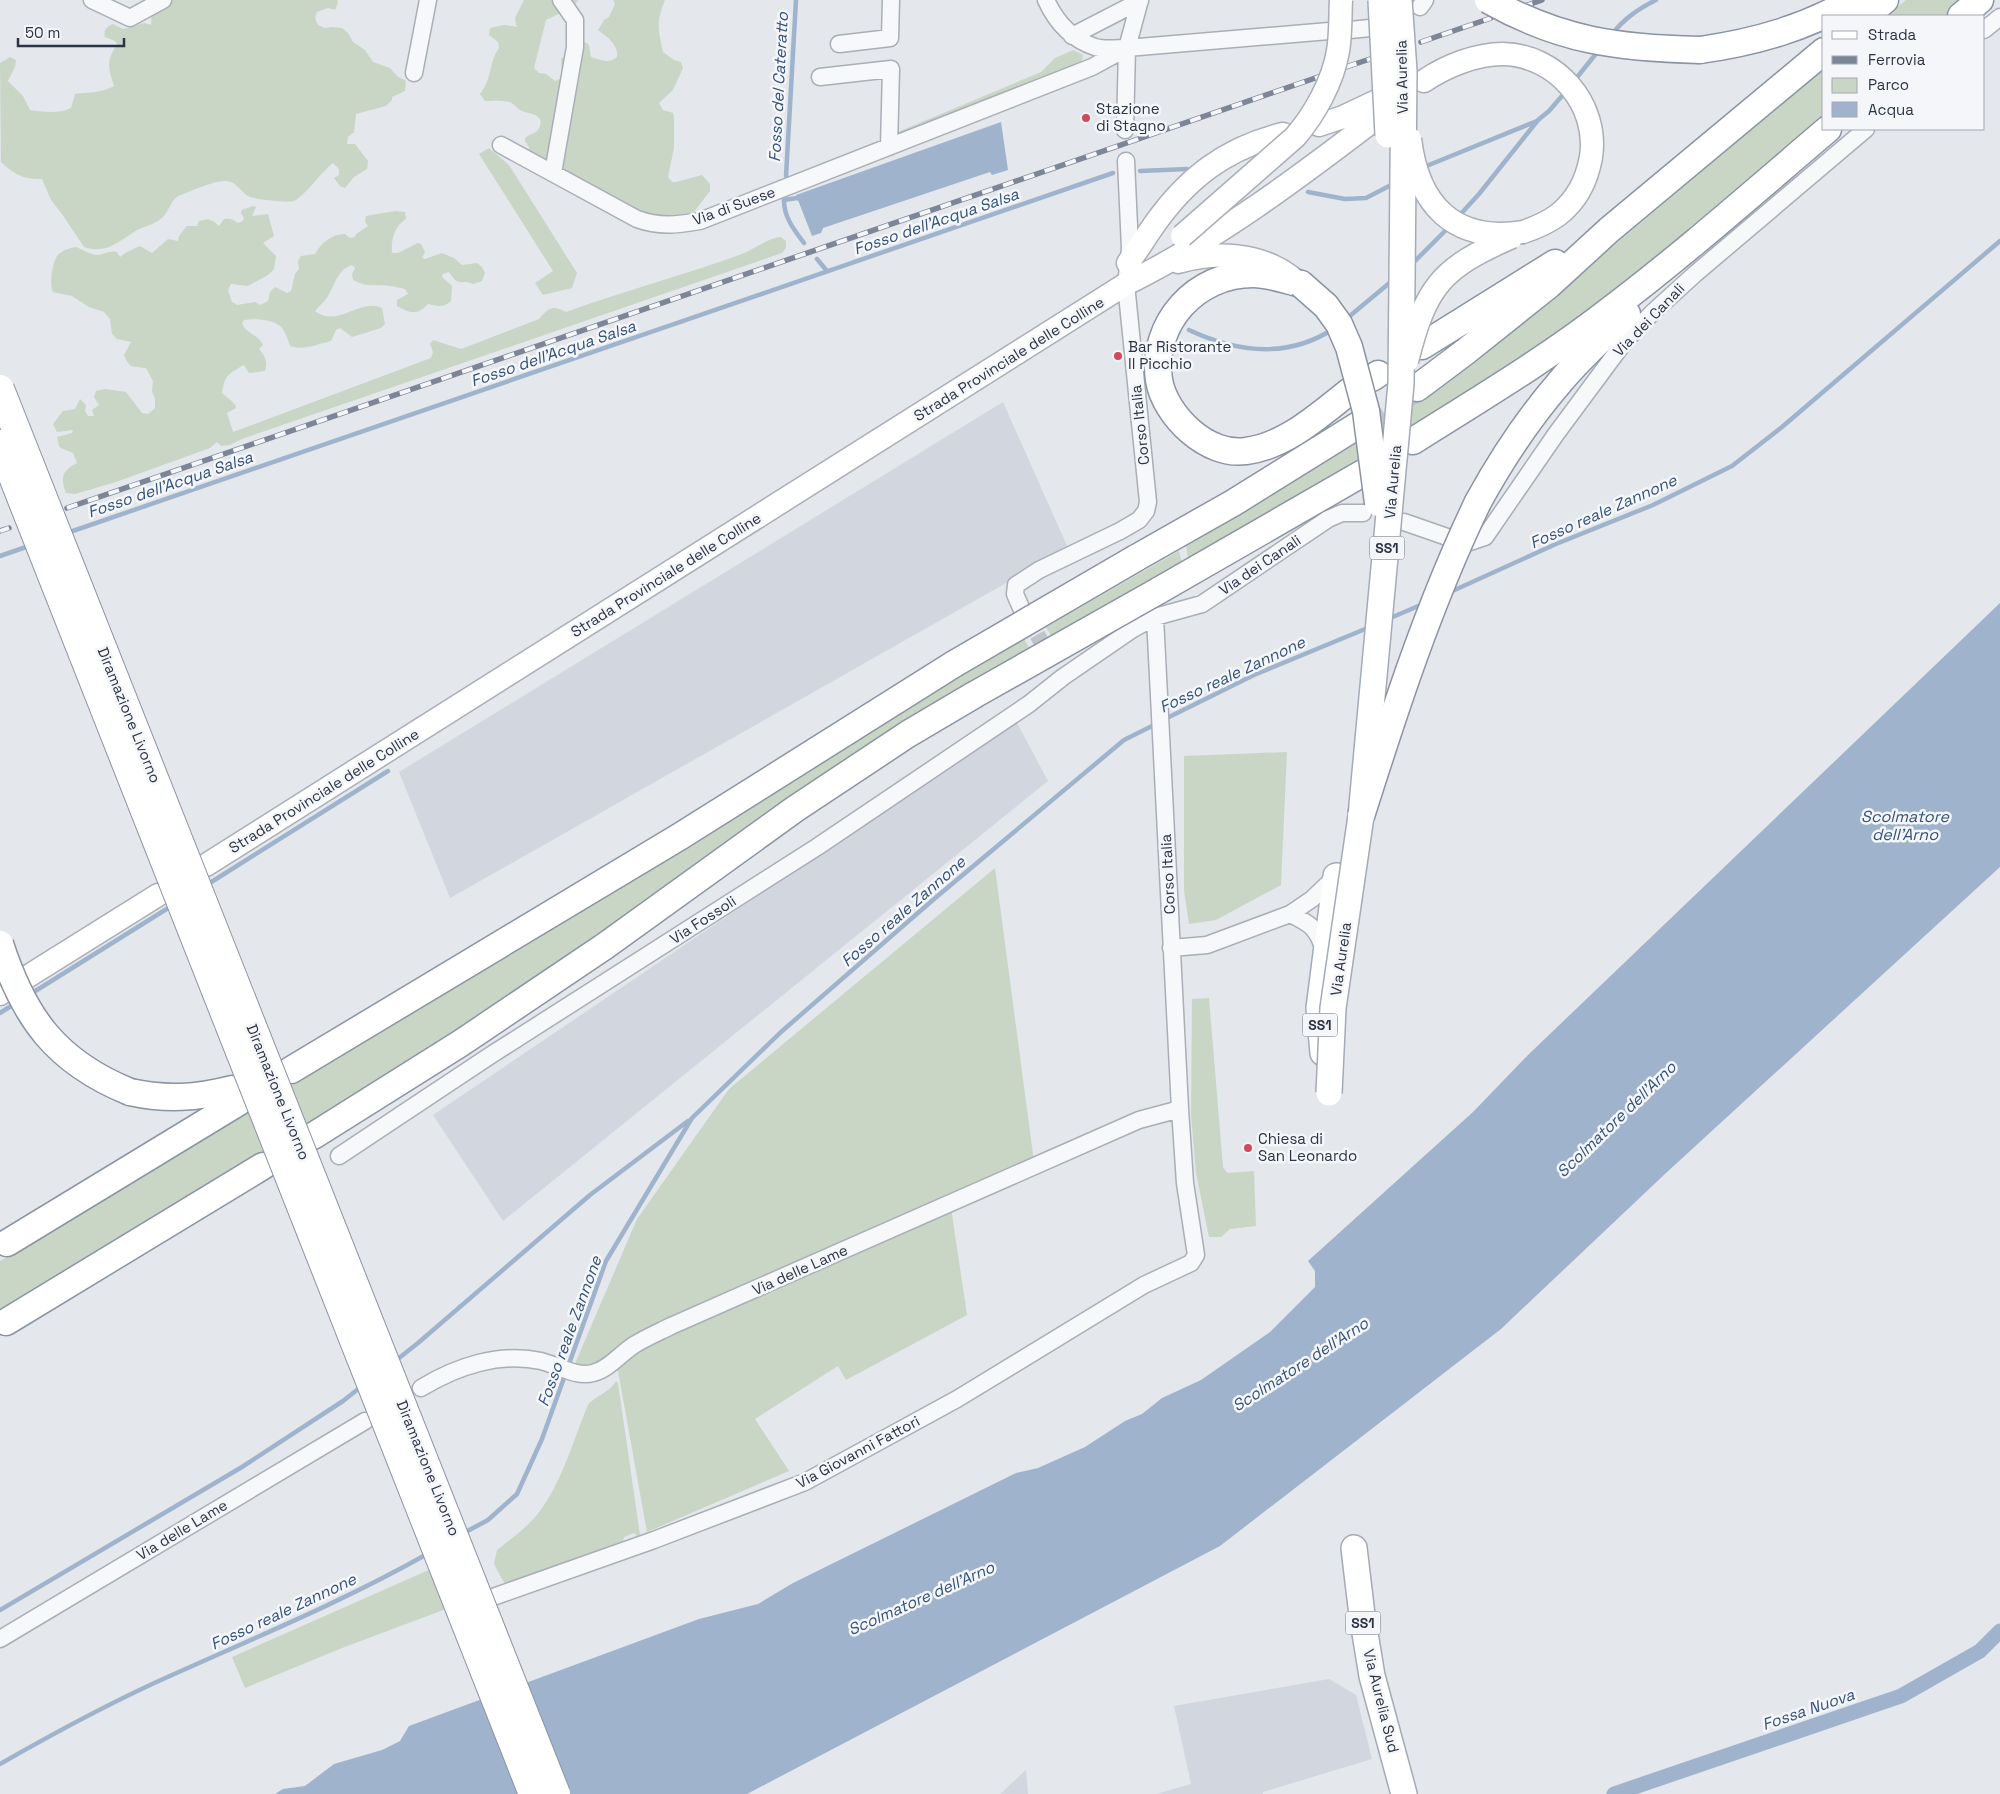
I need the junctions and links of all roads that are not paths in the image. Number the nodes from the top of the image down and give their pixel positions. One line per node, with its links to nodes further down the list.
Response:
1 (92, 0): 2 (street)
2 (163, 0)
3 (428, 0): 28 (street)
4 (561, 0): 39 (street)
5 (891, 0): 25 (street)
6 (1046, 0): 24 (street)
7 (1140, 0): 24 (street); 26 (street)
8 (1340, 0): 44 (main road, bridge)
9 (1381, 0): 53 (main road, Via Aurelia / SS1, bridge)
10 (1488, 0): 18 (highway, bridge)
11 (1854, 0): 15 (highway, bridge)
12 (1885, 0): 16 (highway)
13 (1980, 0): 17 (highway)
14 (1415, 2): 29 (main road, Via Aurelia / SS1, bridge)
15 (1825, 15)
16 (1867, 15)
17 (1962, 15)
18 (1822, 17)
19 (2000, 17): 21 (street)
20 (1370, 28): 22 (street)
21 (1985, 29)
22 (1350, 30)
23 (1328, 32): 26 (street)
24 (1072, 36): 26 (street)
25 (840, 44)
26 (1127, 48): 32 (street); 37 (street, Via di Suese)
27 (1822, 53): 40 (highway)
28 (414, 73)
29 (1414, 76): 41 (main road, bridge); 41 (main road); 47 (main road, Via Aurelia / SS1, bridge)
30 (820, 77): 37 (street)
31 (1319, 125): 43 (main road)
32 (1125, 130)
33 (1827, 130): 42 (highway)
34 (1865, 130): 56 (street, Via dei Canali)
35 (1283, 134): 44 (main road)
36 (501, 145): 39 (street, Via di Suese)
37 (889, 147): 39 (street, Via di Suese)
38 (1126, 161): 44 (street, Corso Italia)
39 (552, 173)
40 (1609, 230): 46 (highway); 47 (highway)
41 (1523, 232): 47 (main road, bridge)
42 (1697, 240): 50 (highway); 59 (highway, bridge)
43 (1163, 266): 44 (main road); 45 (main road)
44 (1127, 274): 57 (street, Corso Italia); 60 (main road, Strada Provinciale delle Colline)
45 (1301, 284): 47 (highway); 53 (highway, bridge)
46 (1422, 346)
47 (1384, 383): 59 (main road, Via Aurelia / SS1, bridge)
48 (0, 389): 82 (highway, Diramazione Livorno, bridge)
49 (1360, 424): 68 (highway, bridge)
50 (1413, 441)
51 (0, 444): 81 (highway, Diramazione Livorno, bridge)
52 (1362, 473): 70 (highway, bridge)
53 (1370, 508): 58 (street, Via dei Canali); 61 (main road, Via Aurelia / SS1)
54 (1404, 522): 55 (street)
55 (1450, 538)
56 (1470, 542)
57 (1022, 610)
58 (1155, 617): 65 (street, Corso Italia); 71 (street, Via Fossoli)
59 (1361, 816): 66 (main road, Via Aurelia / SS1, bridge)
60 (206, 865)
61 (1336, 876): 63 (street); 66 (main road, Via Aurelia / SS1)
62 (158, 895): 67 (main road)
63 (1290, 914): 65 (street); 66 (street)
64 (0, 944): 73 (highway, bridge)
65 (1171, 948): 69 (street, Corso Italia)
66 (1326, 956)
67 (9, 989)
68 (291, 1070)
69 (1180, 1109): 74 (street, Corso Italia); 76 (street, Via delle Lame)
70 (314, 1136)
71 (338, 1156)
72 (263, 1166): 75 (highway)
73 (7, 1243)
74 (1196, 1255): 79 (street, Via Giovanni Fattori)
75 (6, 1322)
76 (421, 1388)
77 (365, 1422): 80 (street, Via delle Lame)
78 (1354, 1548): 83 (main road, Via Aurelia Sud / SS1)
79 (493, 1597)
80 (0, 1639)
81 (533, 1794)
82 (556, 1794)
83 (1404, 1794)

